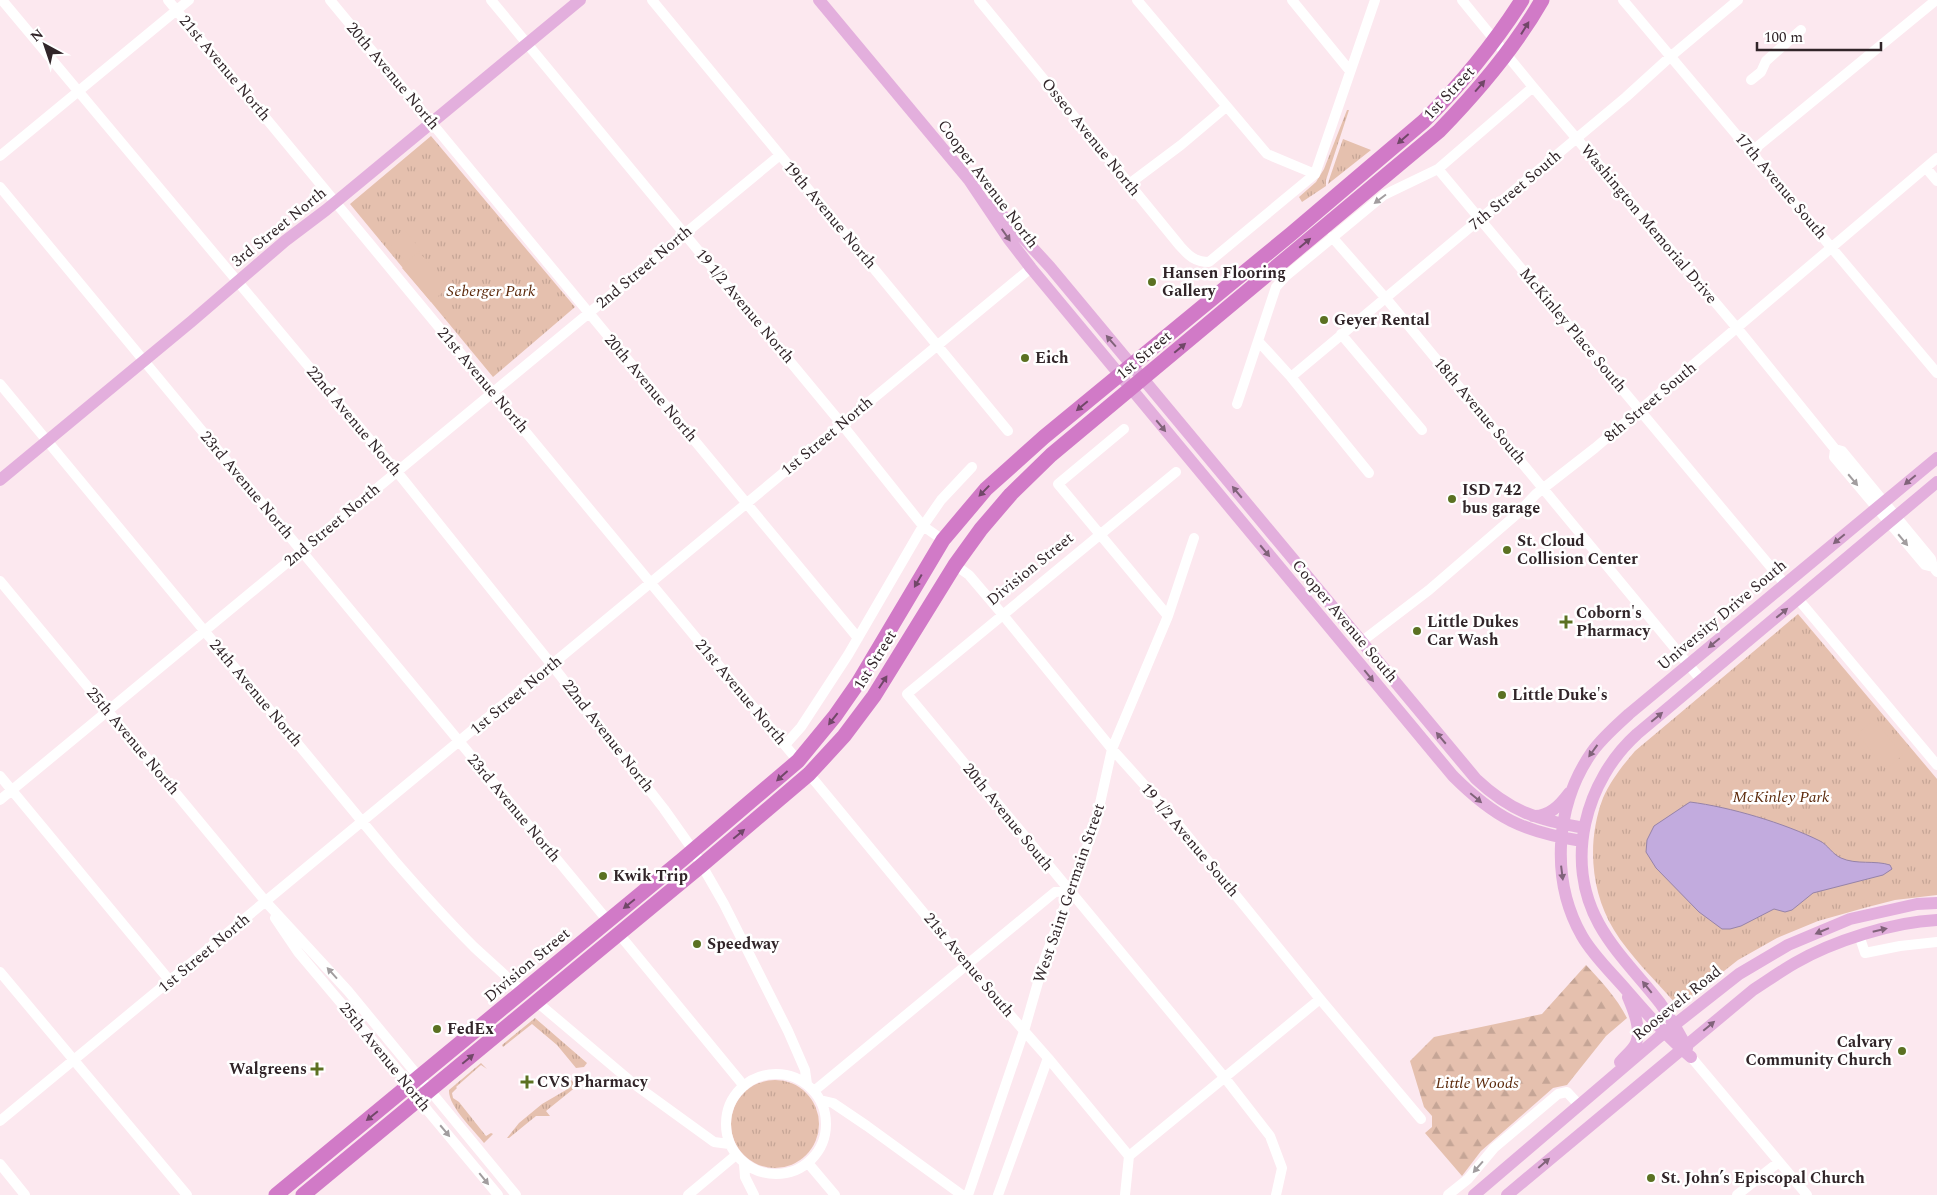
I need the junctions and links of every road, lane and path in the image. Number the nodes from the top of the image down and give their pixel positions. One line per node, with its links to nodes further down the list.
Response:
1 (2, 0): 28 (street, 22nd Avenue North)
2 (168, 0): 19 (street, 21st Avenue North)
3 (189, 0): 19 (street)
4 (330, 0): 30 (street, 20th Avenue North)
5 (491, 0): 22 (street, 19 1/2 Avenue North)
6 (580, 0): 22 (main road, 3rd Street North)
7 (652, 0): 33 (street, 19th Avenue North)
8 (819, 0): 39 (main road, Cooper Avenue North)
9 (979, 0): 41 (street, Osseo Avenue North)
10 (1137, 0): 29 (street)
11 (1292, 0): 25 (street)
12 (1375, 0): 25 (street)
13 (1462, 0): 21 (street, Washington Memorial Drive)
14 (1522, 0): 21 (highway, 1st Street)
15 (1542, 0): 23 (highway, 1st Street, one-way to 15)
16 (1623, 0): 24 (street, 17th Avenue South)
17 (1738, 0): 24 (street, 7th Street South)
18 (1936, 0): 32 (street)
19 (177, 10): 28 (street); 43 (street, 21st Avenue North)
20 (1801, 30): 26 (street)
21 (1496, 39): 23 (street, Washington Memorial Drive); 57 (highway, 1st Street, one-way to 57)
22 (527, 44): 30 (main road, 3rd Street North); 45 (street, 19 1/2 Avenue North)
23 (1507, 55): 27 (street, Washington Memorial Drive); 61 (highway, 1st Street, one-way to 23)
24 (1670, 57): 31 (street, 7th Street South); 32 (street, 17th Avenue South)
25 (1350, 72): 38 (street)
26 (1751, 80)
27 (1533, 87): 31 (street, Washington Memorial Drive); 37 (street)
28 (78, 90): 34 (street); 49 (street, 22nd Avenue North)
29 (1226, 107): 38 (street); 41 (street)
30 (431, 123): 43 (main road, 3rd Street North); 51 (street, 20th Avenue North)
31 (1576, 138): 44 (street, 7th Street South); 52 (street, Washington Memorial Drive)
32 (1752, 151): 47 (street, 17th Avenue South)
33 (780, 154): 45 (street, 2nd Street North); 55 (street, 19th Avenue North)
34 (0, 156)
35 (1937, 158): 36 (street, 8th Street South)
36 (1926, 168): 40 (street); 47 (street, 8th Street South)
37 (1438, 169): 44 (street, McKinley Place South); 46 (street, one-way to 46)
38 (1315, 174): 41 (street, Osseo Avenue North)
39 (969, 180): 48 (main road, Cooper Avenue North, one-way to 48); 57 (main road, one-way to 39)
40 (1937, 181)
41 (1129, 184)
42 (0, 187): 56 (street, 23rd Avenue North)
43 (336, 202): 49 (main road, 3rd Street North); 64 (street, 21st Avenue North)
44 (1480, 219): 50 (street, 7th Street South); 66 (street, McKinley Place South)
45 (684, 234): 51 (street, 2nd Street North); 67 (street, 19 1/2 Avenue North)
46 (1332, 237): 50 (street, 18th Avenue South); 54 (street)
47 (1833, 247): 52 (street, 8th Street South); 58 (street, 17th Avenue South)
48 (1031, 268): 55 (street, 1st Street North); 59 (main road, Cooper Avenue North)
49 (238, 281): 56 (main road, 3rd Street North); 74 (street, 22nd Avenue North)
50 (1386, 298): 53 (street, 7th Street South); 79 (street, 18th Avenue South)
51 (589, 313): 64 (street, 2nd Street North); 80 (street, 20th Avenue North)
52 (1737, 328): 66 (street, 8th Street South); 81 (street, Washington Memorial Drive)
53 (1341, 335): 60 (street, 7th Street South); 69 (street)
54 (1259, 342): 60 (street); 65 (street)
55 (938, 345): 67 (street, 1st Street North); 70 (street, 19th Avenue North)
56 (144, 361): 71 (main road, 3rd Street North); 87 (street, 23rd Avenue North)
57 (1131, 365): 59 (highway, 1st Street); 61 (main road)
58 (1937, 372)
59 (1119, 375): 63 (main road, Cooper Avenue North); 86 (highway, 1st Street, one-way to 86)
60 (1291, 377): 76 (street)
61 (1143, 379): 63 (highway, 1st Street); 98 (main road, one-way to 61)
62 (0, 384): 71 (street, 24th Avenue North)
63 (1130, 389): 88 (highway, 1st Street); 118 (main road, Cooper Avenue South, one-way to 118)
64 (493, 392): 74 (street, 2nd Street North); 91 (street, 21st Avenue North)
65 (1237, 404)
66 (1640, 410): 79 (street, 8th Street South); 92 (street, McKinley Place South)
67 (842, 424): 80 (street, 1st Street North); 83 (street, 19 1/2 Avenue North)
68 (1124, 429): 84 (street)
69 (1422, 430)
70 (1008, 431)
71 (46, 442): 77 (main road, 3rd Street North); 96 (street, 24th Avenue North)
72 (1937, 458): 81 (main road, University Drive South, one-way to 81)
73 (972, 467): 83 (street)
74 (396, 472): 87 (street, 2nd Street North); 100 (street, 22nd Avenue North)
75 (1176, 472): 84 (street, Division Street)
76 (1369, 472)
77 (0, 480)
78 (1937, 482): 82 (main road)
79 (1544, 488): 98 (street, 8th Street South); 99 (street, 18th Avenue South)
80 (746, 504): 91 (street, 1st Street North); 97 (street, 20th Avenue North)
81 (1880, 505): 82 (street, Washington Memorial Drive); 92 (main road, University Drive South, one-way to 92)
82 (1892, 520): 89 (street, Washington Memorial Drive, one-way to 89); 93 (main road)
83 (923, 526): 86 (street, 19 1/2 Avenue North); 97 (street)
84 (1100, 535): 94 (street, Division Street); 95 (street)
85 (1194, 538): 95 (street, West Saint Germain Street)
86 (944, 540): 107 (highway, 1st Street, one-way to 107)
87 (301, 551): 96 (street, 2nd Street North); 104 (street, 23rd Avenue North)
88 (955, 565): 94 (street, 19 1/2 Avenue South); 109 (highway, 1st Street, one-way to 88)
89 (1935, 570)
90 (0, 581): 103 (street, 25th Avenue North)
91 (651, 583): 100 (street, 1st Street North); 105 (street, 21st Avenue North)
92 (1785, 584): 99 (main road, University Drive South, one-way to 99)
93 (1798, 599): 101 (main road, one-way to 93); 108 (street)
94 (1002, 615): 102 (street, Division Street); 106 (street, 19 1/2 Avenue South)
95 (1168, 616): 106 (street, West Saint Germain Street)
96 (205, 631): 103 (street, 2nd Street North); 115 (street, 24th Avenue North)
97 (858, 638): 105 (street)
98 (1361, 642): 114 (main road, one-way to 98)
99 (1688, 664): 101 (street, 18th Avenue South); 111 (main road, University Drive South, one-way to 111)
100 (552, 665): 104 (street, 1st Street North); 120 (street, 22nd Avenue North)
101 (1702, 681): 117 (main road, one-way to 101)
102 (907, 694): 122 (street, 20th Avenue South)
103 (108, 711): 112 (street, 2nd Street North); 123 (street, 25th Avenue North)
104 (459, 741): 115 (street, 1st Street North); 126 (street, 23rd Avenue North)
105 (785, 745): 107 (street, 21st Avenue North)
106 (1112, 749): 122 (street, West Saint Germain Street); 135 (street, 19 1/2 Avenue South)
107 (798, 761): 120 (highway, Division Street, one-way to 120)
108 (1937, 765)
109 (809, 774): 121 (highway, one-way to 109); 130 (street, 21st Avenue South)
110 (0, 776): 112 (street)
111 (1575, 785): 114 (main road); 116 (main road, University Drive South)
112 (12, 790): 113 (street, 2nd Street North); 133 (street)
113 (0, 800)
114 (1532, 816): 116 (main road)
115 (363, 821): 123 (street, 1st Street North); 134 (street, 24th Avenue North)
116 (1563, 824): 117 (main road); 118 (main road)
117 (1584, 828): 119 (main road)
118 (1562, 839): 119 (main road, Cooper Avenue South); 132 (main road, one-way to 132)
119 (1582, 841): 137 (main road, one-way to 119)
120 (693, 850): 121 (street, 22nd Avenue North); 126 (highway, Division Street, one-way to 126)
121 (702, 865): 127 (highway); 145 (street, 22nd Avenue North)
122 (1069, 891): 130 (street); 138 (street, West Saint Germain Street); 142 (street, 20th Avenue South)
123 (266, 902): 133 (street, 1st Street North); 143 (street, 25th Avenue North)
124 (1937, 902): 137 (main road, Roosevelt Road, one-way to 137)
125 (1937, 920): 128 (main road, one-way to 125)
126 (608, 921): 134 (highway, Division Street)
127 (619, 934): 136 (highway); 144 (street)
128 (1859, 935): 129 (street); 139 (main road, one-way to 128)
129 (1937, 942)
130 (967, 965): 138 (street, 21st Avenue South); 145 (street)
131 (0, 972): 141 (street)
132 (1612, 973): 137 (main road); 147 (main road)
133 (170, 981): 141 (street, 1st Street North)
134 (522, 992): 143 (highway, Division Street)
135 (1320, 999): 142 (street); 149 (street, 19 1/2 Avenue South)
136 (537, 1002): 146 (highway, one-way to 136); 151 (street)
137 (1670, 1029): 139 (main road); 147 (main road, Roosevelt Road)
138 (1024, 1031): 140 (street, 21st Avenue South); 168 (street, West Saint Germain Street)
139 (1686, 1051): 154 (street); 174 (main road, one-way to 139)
140 (1048, 1058): 153 (street, 21st Avenue South); 169 (street)
141 (74, 1061): 150 (street, 1st Street North); 159 (street)
142 (1225, 1078): 153 (street); 171 (street, 20th Avenue South)
143 (415, 1081): 146 (street, 25th Avenue North); 160 (highway, Division Street, one-way to 160)
144 (744, 1086): 145 (street); 151 (street)
145 (813, 1092): 155 (street); 167 (street)
146 (425, 1094): 161 (highway); 162 (street, 25th Avenue North, one-way to 162); 163 (street, 25th Avenue North)
147 (1592, 1094): 148 (main road, Roosevelt Road)
148 (1578, 1105): 172 (street, one-way to 172); 173 (main road, Roosevelt Road)
149 (1421, 1120)
150 (0, 1122)
151 (729, 1144): 152 (street)
152 (736, 1155): 157 (street); 164 (street)
153 (1129, 1156): 170 (street)
154 (1779, 1162): 175 (street); 176 (street)
155 (808, 1163): 157 (street); 166 (street)
156 (0, 1164): 158 (street)
157 (744, 1164): 165 (street)
158 (25, 1195)
159 (187, 1195)
160 (276, 1195)
161 (303, 1195)
162 (498, 1195)
163 (516, 1195)
164 (688, 1195)
165 (754, 1195)
166 (835, 1195)
167 (962, 1195)
168 (968, 1195)
169 (998, 1195)
170 (1125, 1195)
171 (1276, 1195)
172 (1448, 1195)
173 (1474, 1195)
174 (1507, 1195)
175 (1737, 1195)
176 (1806, 1195)

